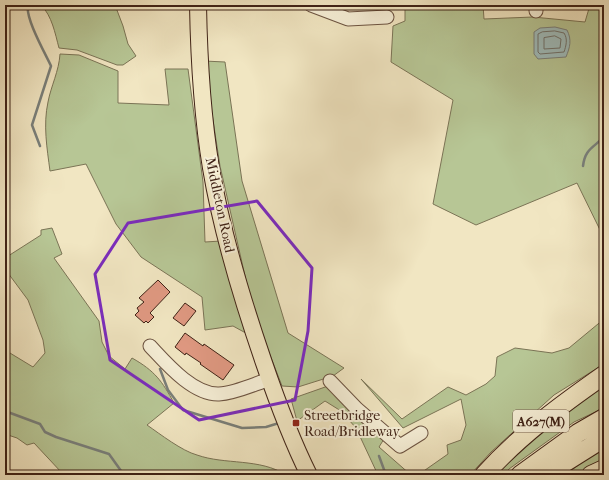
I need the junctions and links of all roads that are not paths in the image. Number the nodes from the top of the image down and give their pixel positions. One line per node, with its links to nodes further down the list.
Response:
1 (198, 5): 6 (main road, Middleton Road)
2 (311, 5): 3 (street)
3 (387, 16)
4 (150, 346): 6 (street)
5 (604, 375): 13 (highway, A627(M))
6 (270, 379): 12 (main road, Middleton Road)
7 (330, 381): 9 (street)
8 (604, 418): 14 (highway, A627(M))
9 (421, 433)
10 (604, 438): 15 (highway)
11 (604, 469): 16 (highway)
12 (309, 475)
13 (484, 475)
14 (520, 475)
15 (545, 475)
16 (591, 475)

